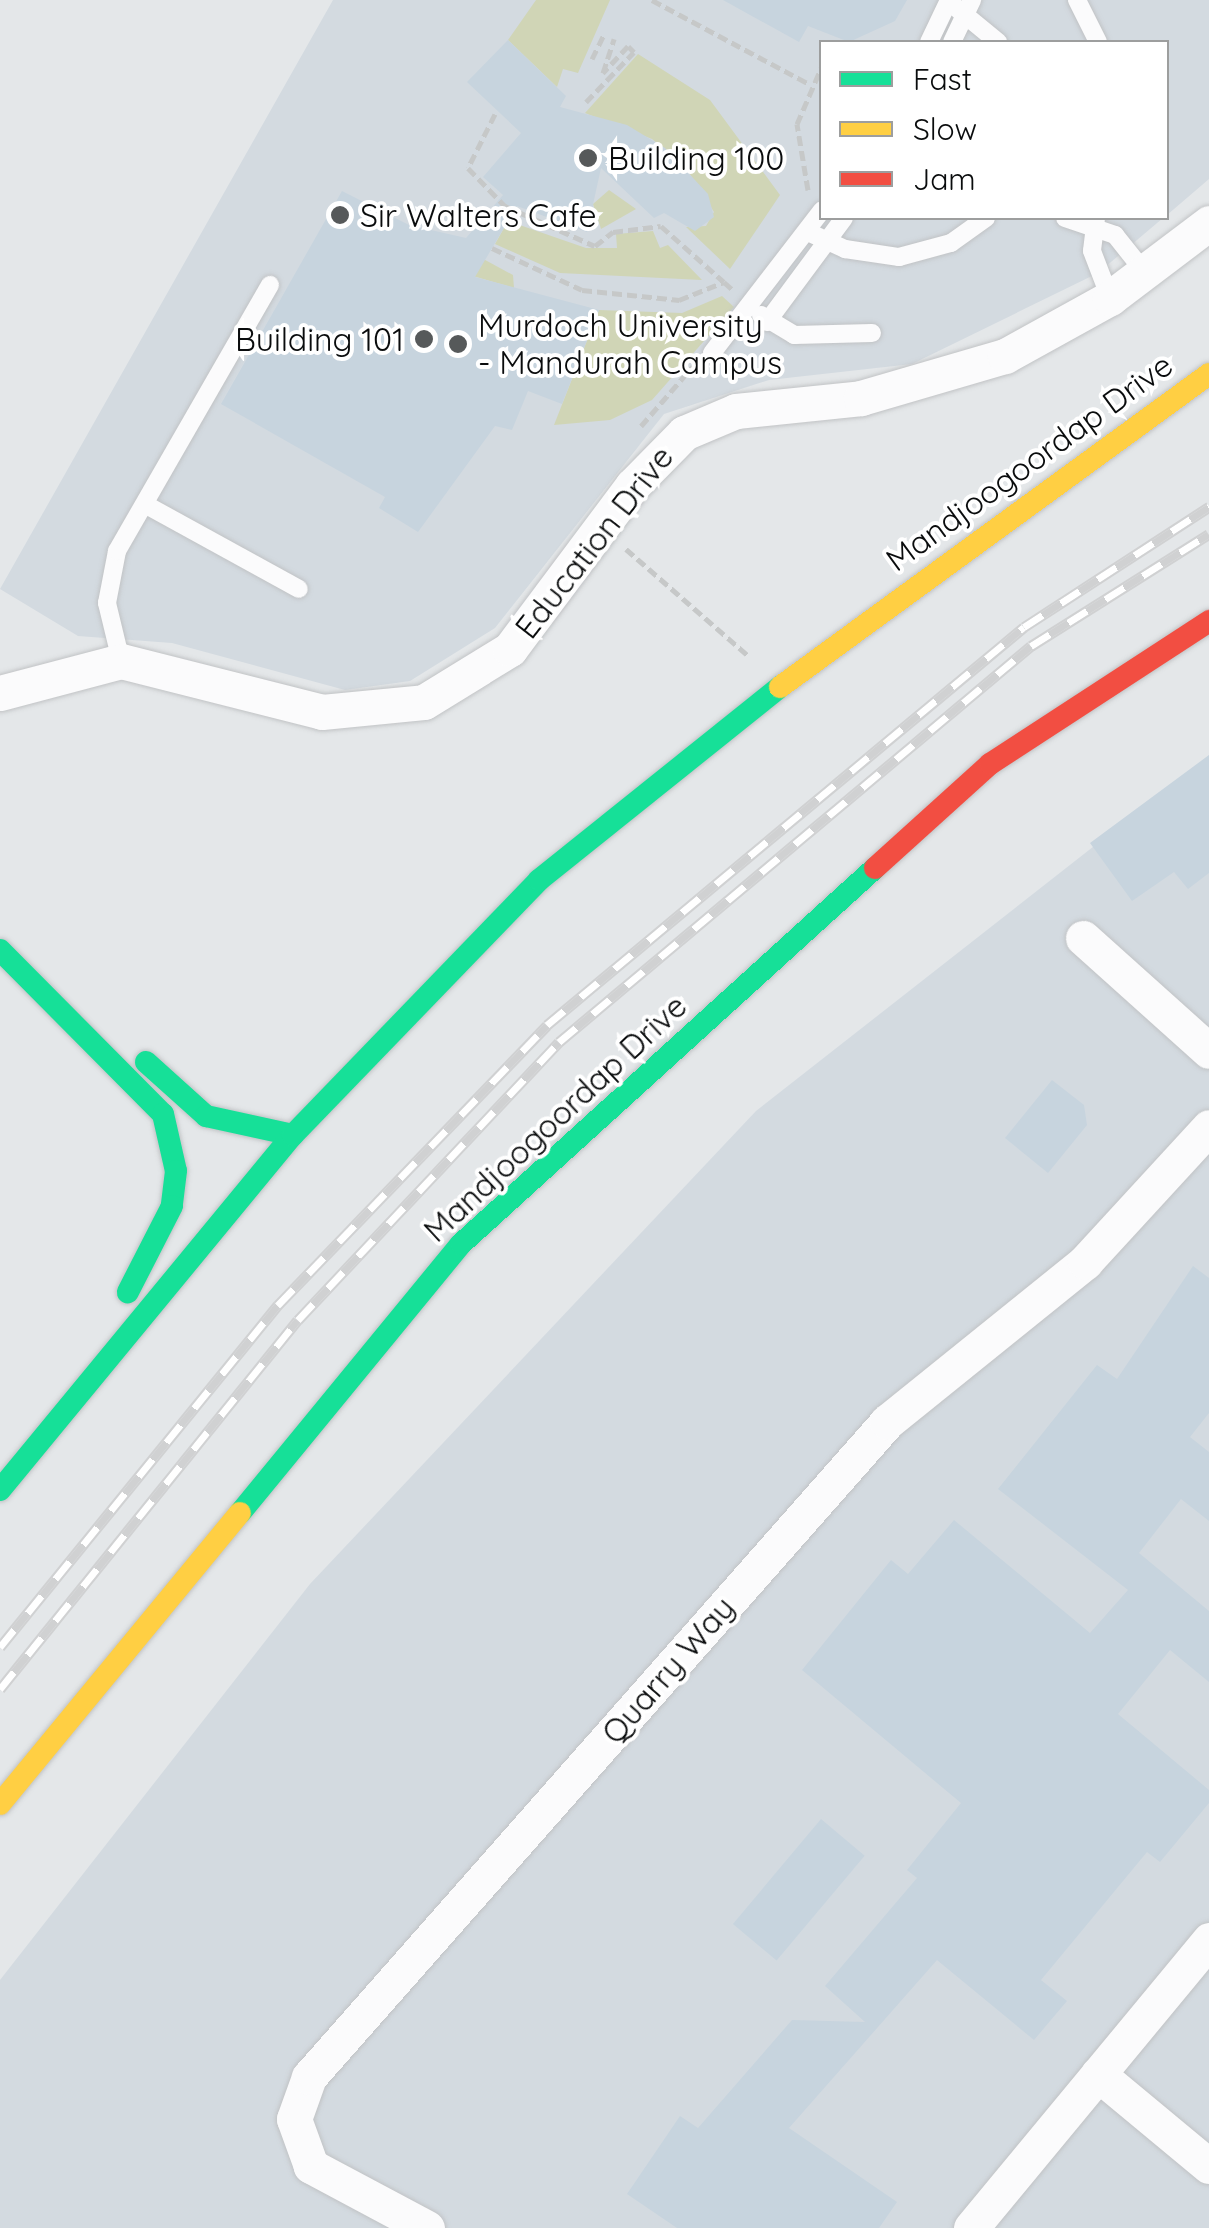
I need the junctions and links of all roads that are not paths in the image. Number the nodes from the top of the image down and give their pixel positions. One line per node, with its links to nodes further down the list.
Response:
1 (1076, 0): 7 (lane)
2 (949, 1): 3 (lane); 4 (lane)
3 (969, 6): 5 (lane); 6 (lane)
4 (929, 40)
5 (953, 40)
6 (996, 40)
7 (1097, 40)
8 (820, 220): 13 (lane)
9 (841, 220): 13 (lane)
10 (983, 220): 13 (lane)
11 (1209, 223): 14 (street, Education Drive)
12 (1093, 224): 14 (lane); 16 (lane)
13 (816, 237): 17 (lane); 18 (lane)
14 (1146, 274): 16 (street, Education Drive)
15 (270, 284): 22 (lane)
16 (1110, 298): 25 (street, Education Drive)
17 (747, 302): 18 (lane); 20 (lane)
18 (767, 322): 19 (lane)
19 (872, 333)
20 (705, 357)
21 (1209, 374): 32 (highway, Mandjoogoordap Drive)
22 (148, 506): 23 (lane); 25 (lane)
23 (299, 589)
24 (1209, 622): 35 (highway, Mandjoogoordap Drive)
25 (121, 661): 26 (street, Education Drive)
26 (5, 694)
27 (0, 928): 32 (highway)
28 (1084, 938): 30 (street)
29 (0, 950): 33 (highway)
30 (1209, 1051)
31 (1209, 1127): 39 (street, Quarry Way)
32 (293, 1135): 33 (highway, Mandjoogoordap Drive)
33 (77, 1392): 34 (highway, Mandjoogoordap Drive)
34 (0, 1490)
35 (0, 1804)
36 (1209, 1940): 37 (street)
37 (1098, 2074): 38 (street); 40 (street)
38 (1209, 2166)
39 (427, 2228)
40 (971, 2228)

